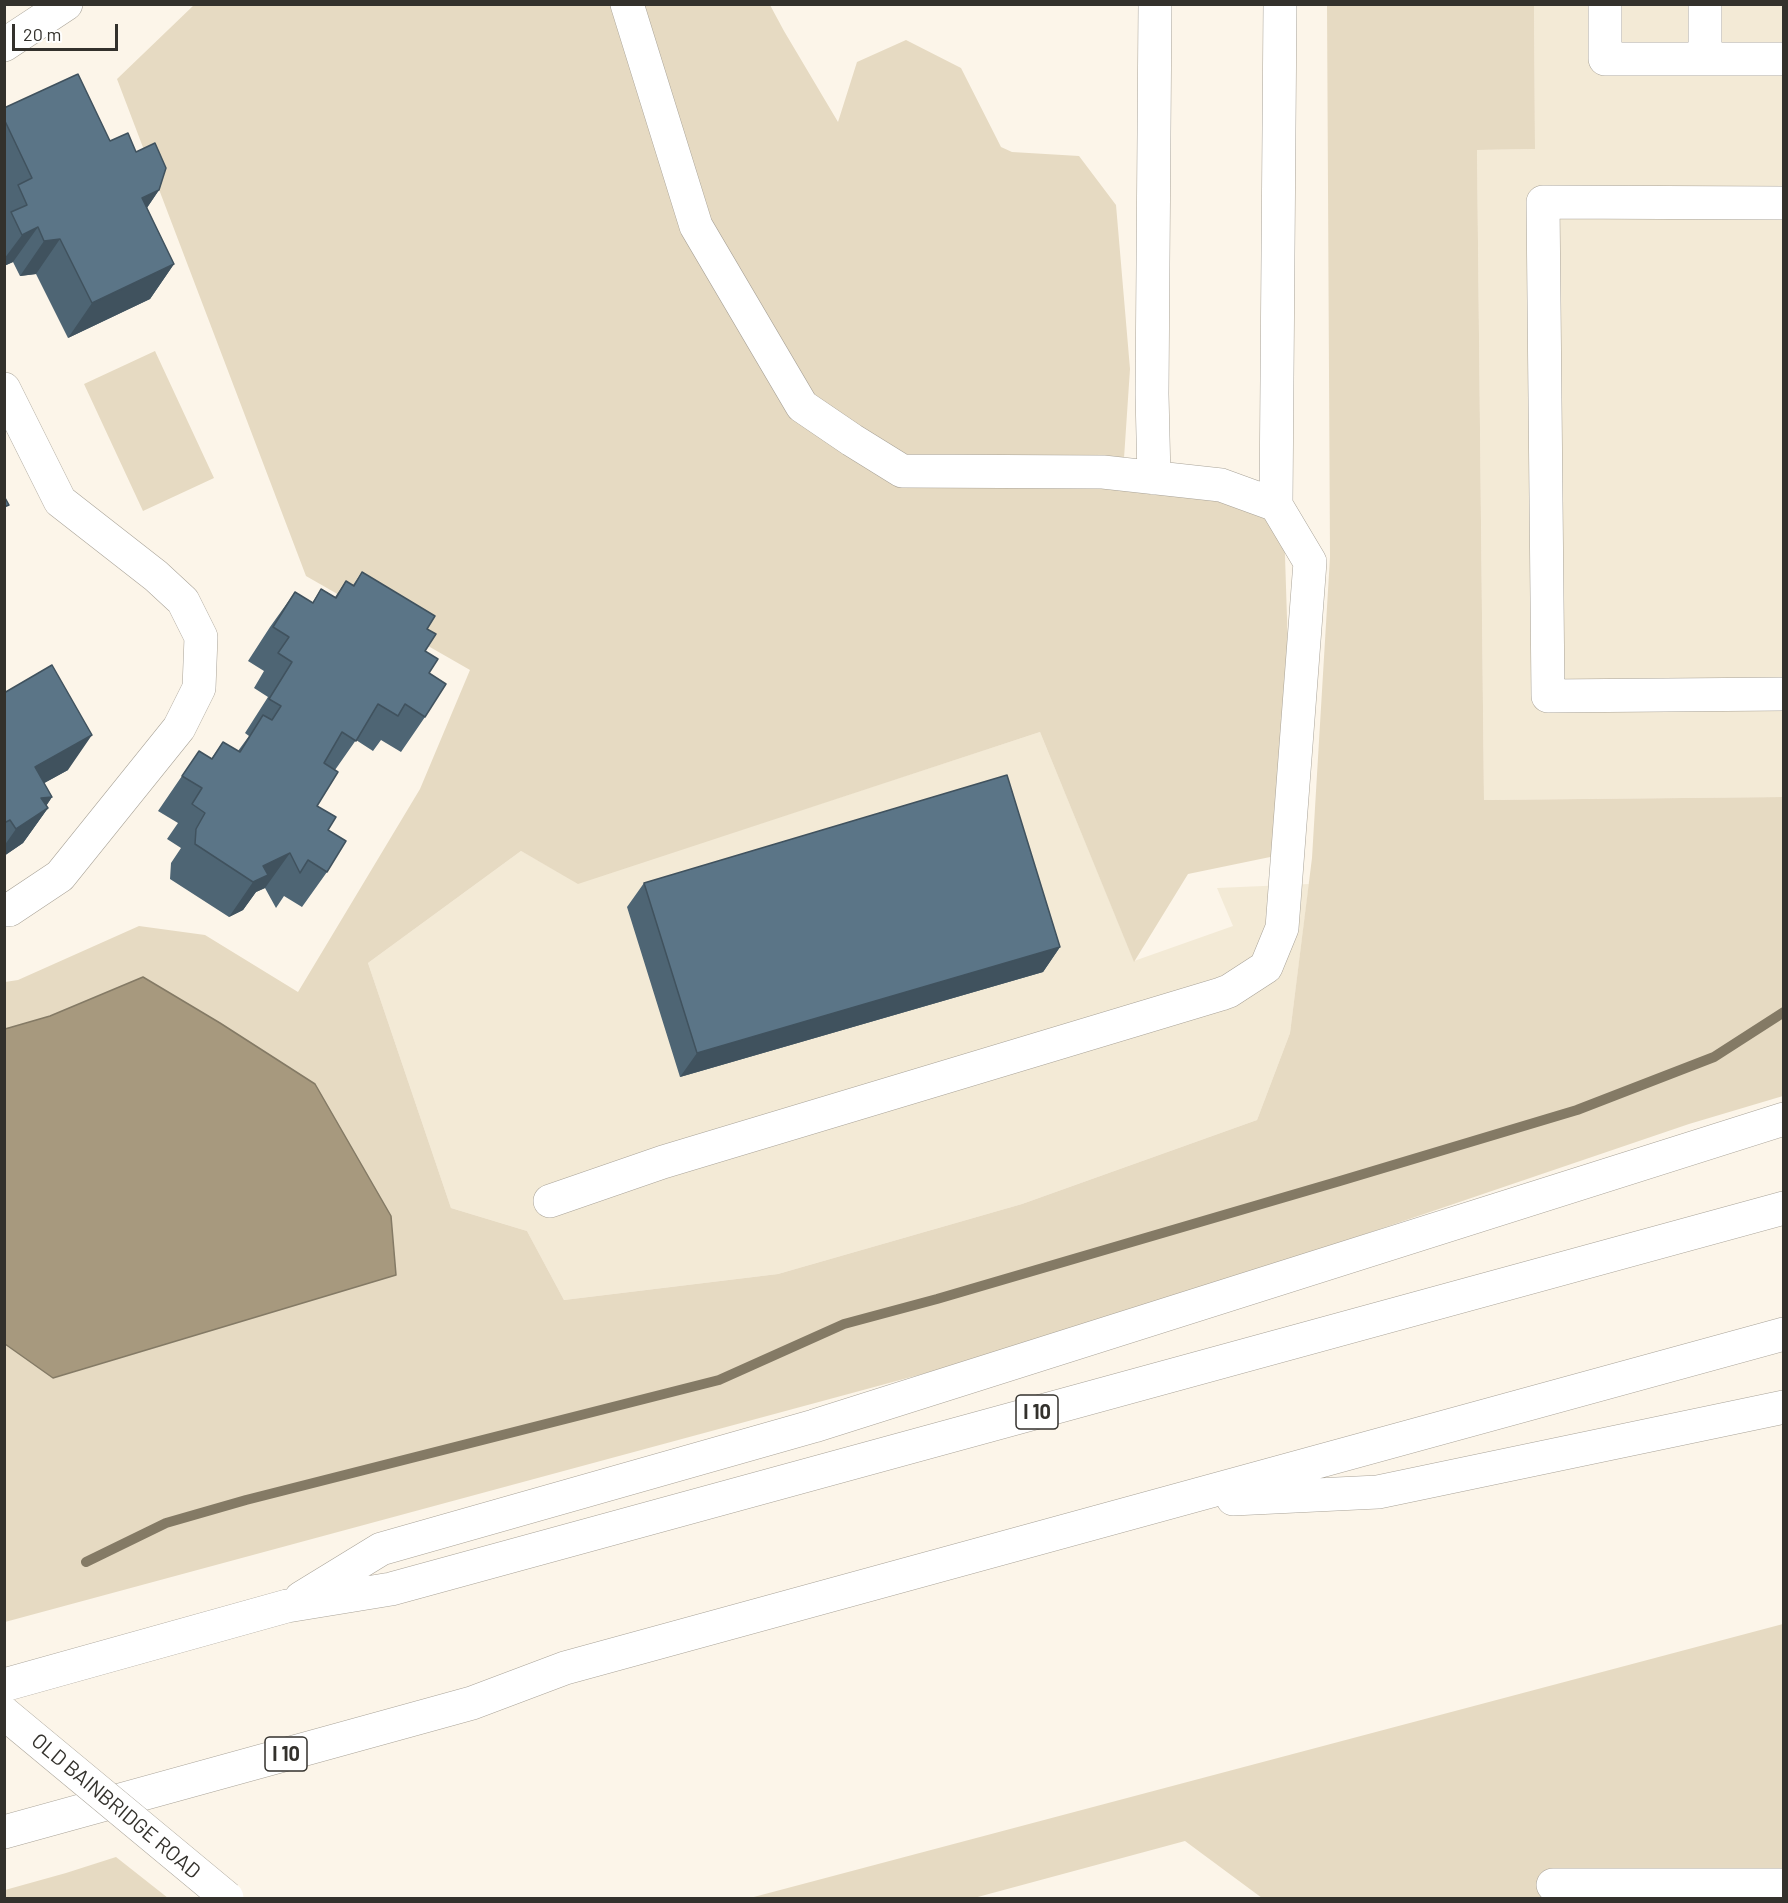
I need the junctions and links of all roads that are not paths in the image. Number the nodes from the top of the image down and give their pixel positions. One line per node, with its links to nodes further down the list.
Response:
1 (66, 4): 7 (main road)
2 (627, 4): 12 (main road)
3 (1155, 4): 12 (main road)
4 (1280, 4): 13 (main road)
5 (1605, 4): 8 (main road)
6 (1705, 4): 8 (main road)
7 (4, 45)
8 (1705, 59): 9 (main road)
9 (1784, 59)
10 (1784, 203): 14 (main road)
11 (4, 389): 15 (main road)
12 (1154, 478): 13 (main road)
13 (1276, 505): 17 (main road)
14 (1784, 694)
15 (4, 910)
16 (1784, 1119): 22 (main road)
17 (550, 1201)
18 (1784, 1208): 22 (main road, I 10)
19 (1784, 1334): 21 (main road, I 10)
20 (1784, 1407): 21 (main road)
21 (1171, 1503): 25 (main road, I 10)
22 (287, 1606): 23 (main road, I 10)
23 (4, 1684)
24 (4, 1713): 28 (main road, OLD BAINBRIDGE ROAD, bridge)
25 (4, 1832)
26 (1553, 1885): 27 (main road)
27 (1784, 1885)
28 (226, 1899)

